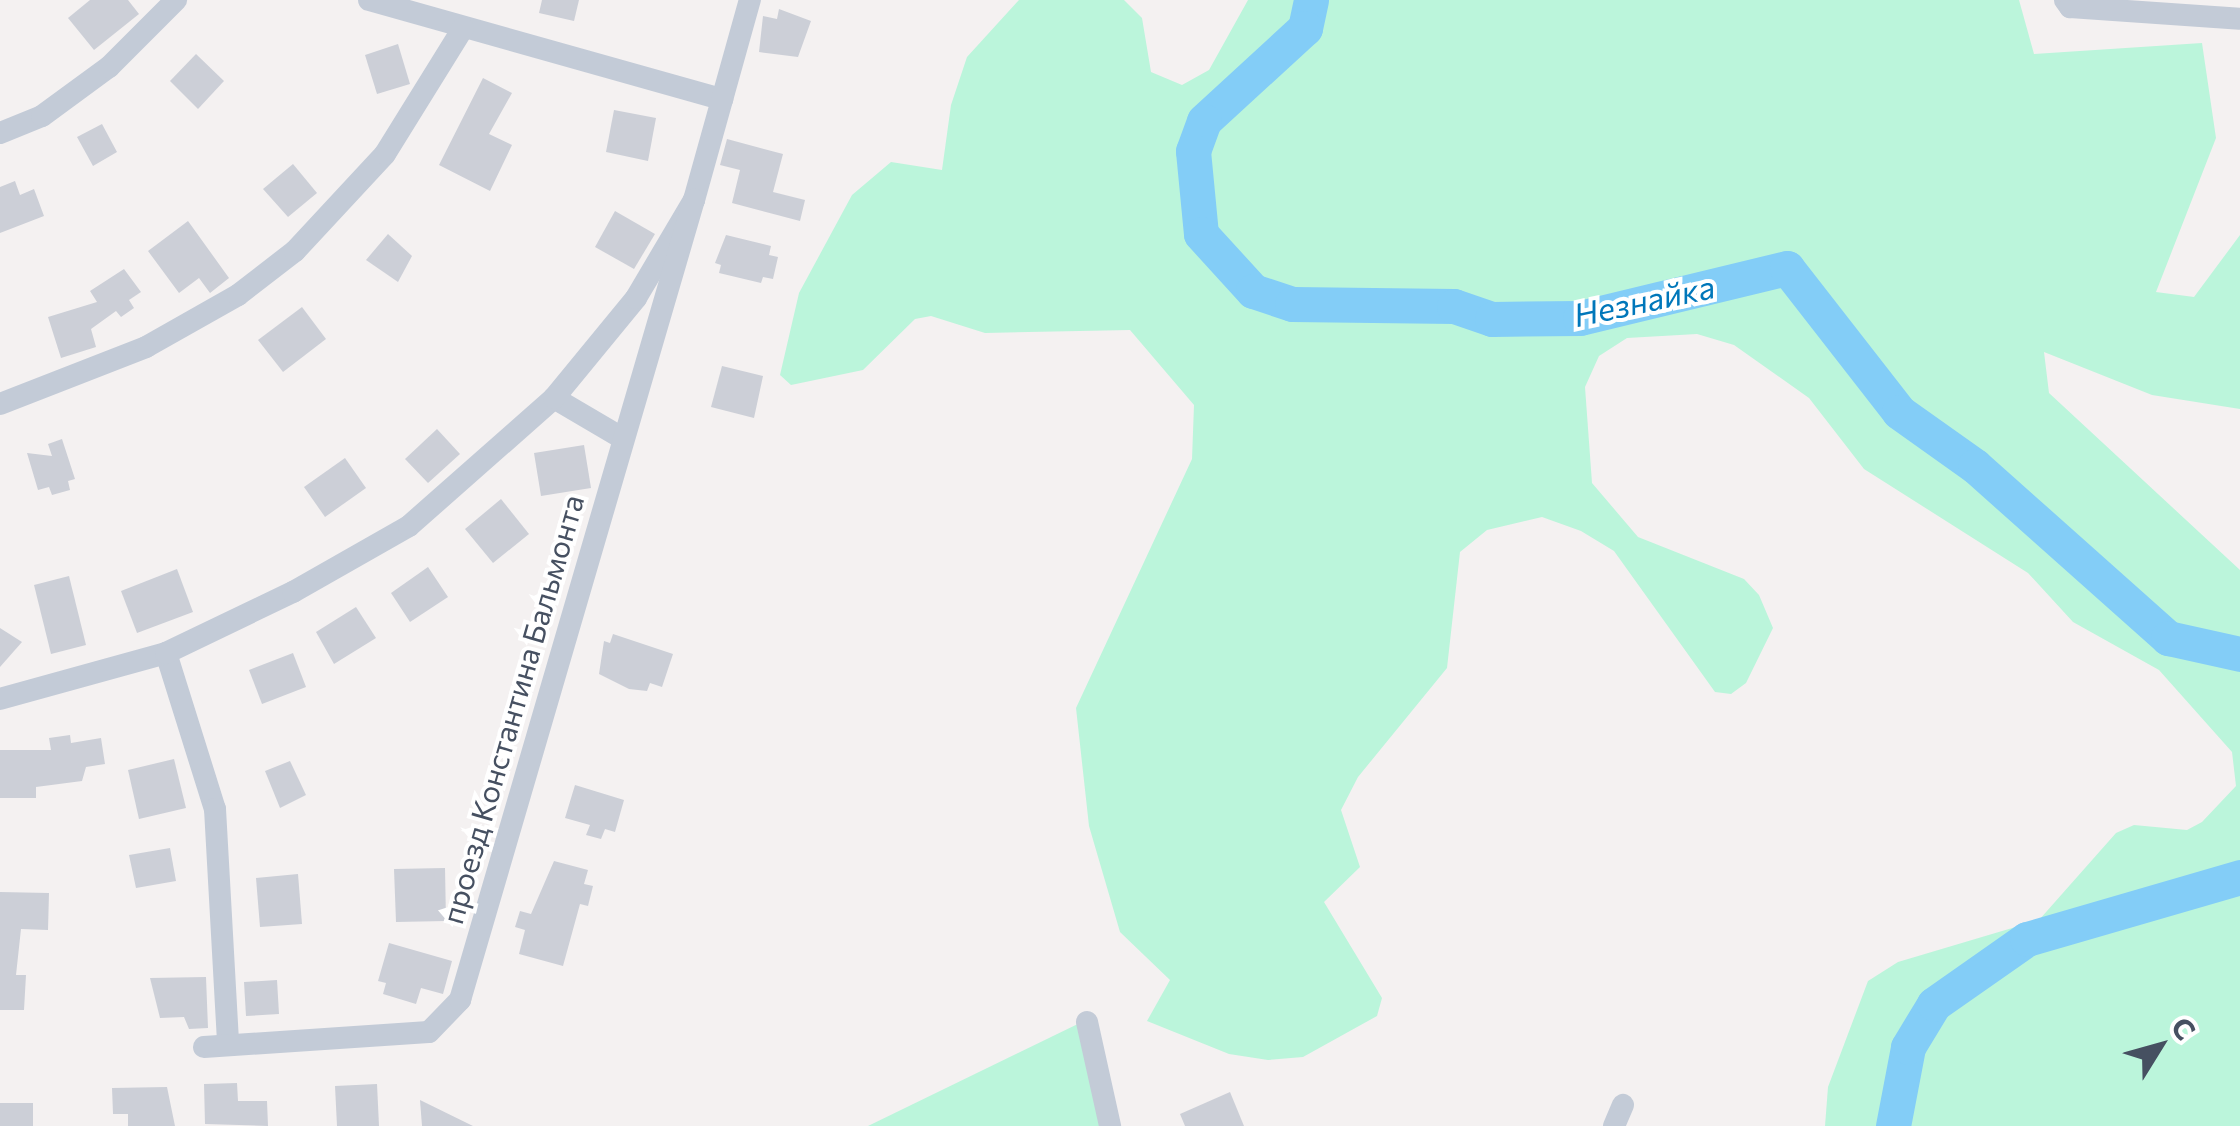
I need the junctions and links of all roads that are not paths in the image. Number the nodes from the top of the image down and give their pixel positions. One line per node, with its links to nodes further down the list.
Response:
1 (176, 0): 8 (street)
2 (369, 0): 6 (street)
3 (750, 0): 7 (street)
4 (2067, 4): 5 (street)
5 (2240, 19)
6 (464, 28): 7 (street); 11 (street)
7 (722, 99): 9 (street)
8 (0, 133)
9 (694, 200): 10 (street); 12 (street, проезд Константина Бальмонта)
10 (554, 398): 12 (street); 13 (street)
11 (0, 404)
12 (622, 438): 16 (street, проезд Константина Бальмонта)
13 (166, 653): 14 (street); 16 (street)
14 (0, 699)
15 (1087, 1022): 18 (street)
16 (228, 1042): 17 (street, проезд Константина Бальмонта)
17 (204, 1047)
18 (1110, 1126)

